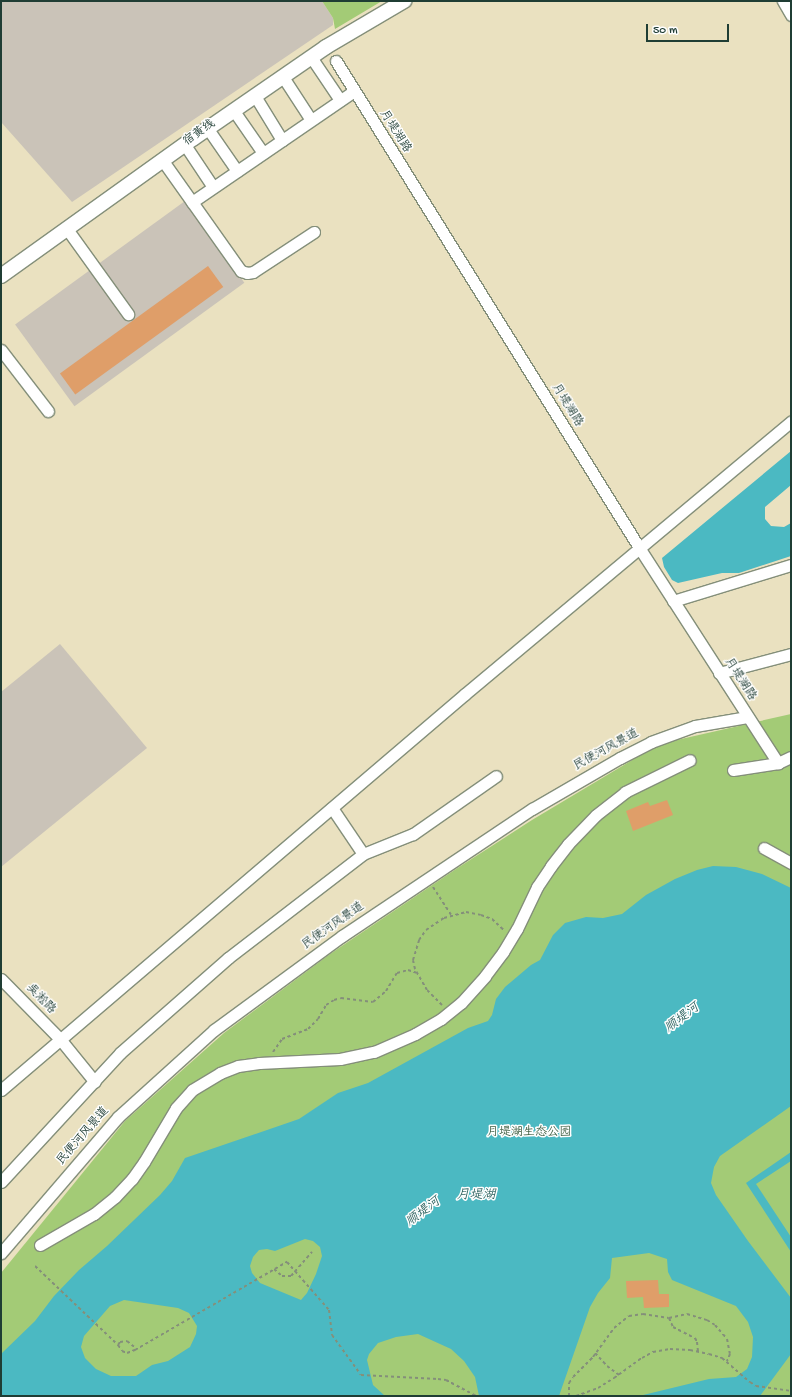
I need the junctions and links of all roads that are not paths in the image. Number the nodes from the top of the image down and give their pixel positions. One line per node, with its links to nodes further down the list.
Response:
1 (404, 1): 4 (main road, 宿黄线)
2 (783, 1): 3 (street)
3 (791, 15)
4 (311, 57): 6 (main road, 宿黄线); 9 (street)
5 (336, 61): 7 (street, 月堤湖路)
6 (283, 77): 8 (main road, 宿黄线); 11 (street)
7 (354, 91): 9 (street); 27 (street, 月堤湖路)
8 (255, 96): 10 (main road, 宿黄线); 13 (street)
9 (340, 100): 11 (street)
10 (234, 111): 12 (main road, 宿黄线); 15 (street)
11 (311, 120): 13 (street)
12 (208, 129): 14 (main road, 宿黄线); 17 (street)
13 (282, 140): 15 (street)
14 (185, 145): 16 (main road, 宿黄线); 18 (street)
15 (263, 153): 17 (street)
16 (163, 161): 19 (street); 20 (main road, 宿黄线)
17 (237, 171): 18 (street)
18 (213, 187): 19 (street)
19 (192, 202): 21 (street)
20 (67, 229): 22 (main road, 宿黄线); 23 (street)
21 (314, 232)
22 (1, 276)
23 (128, 314)
24 (1, 350): 25 (street)
25 (48, 411)
26 (791, 421): 27 (street)
27 (640, 549): 29 (street, 月堤湖路); 38 (street)
28 (791, 565): 29 (street)
29 (673, 601): 31 (street, 月堤湖路)
30 (791, 654): 31 (street)
31 (719, 673): 32 (street, 月堤湖路)
32 (747, 716): 35 (street, 月堤湖路); 48 (street, 民便河风景道)
33 (791, 757): 35 (street)
34 (690, 760): 47 (street)
35 (778, 763): 36 (street)
36 (733, 770)
37 (496, 776): 40 (street)
38 (332, 808): 40 (street); 43 (street)
39 (764, 848): 41 (street)
40 (363, 854): 44 (street)
41 (791, 863)
42 (1, 979): 43 (street, 吴淞路)
43 (60, 1039): 44 (street, 吴淞路); 45 (street)
44 (95, 1082): 46 (street)
45 (1, 1090)
46 (1, 1182)
47 (40, 1245)
48 (1, 1253)

